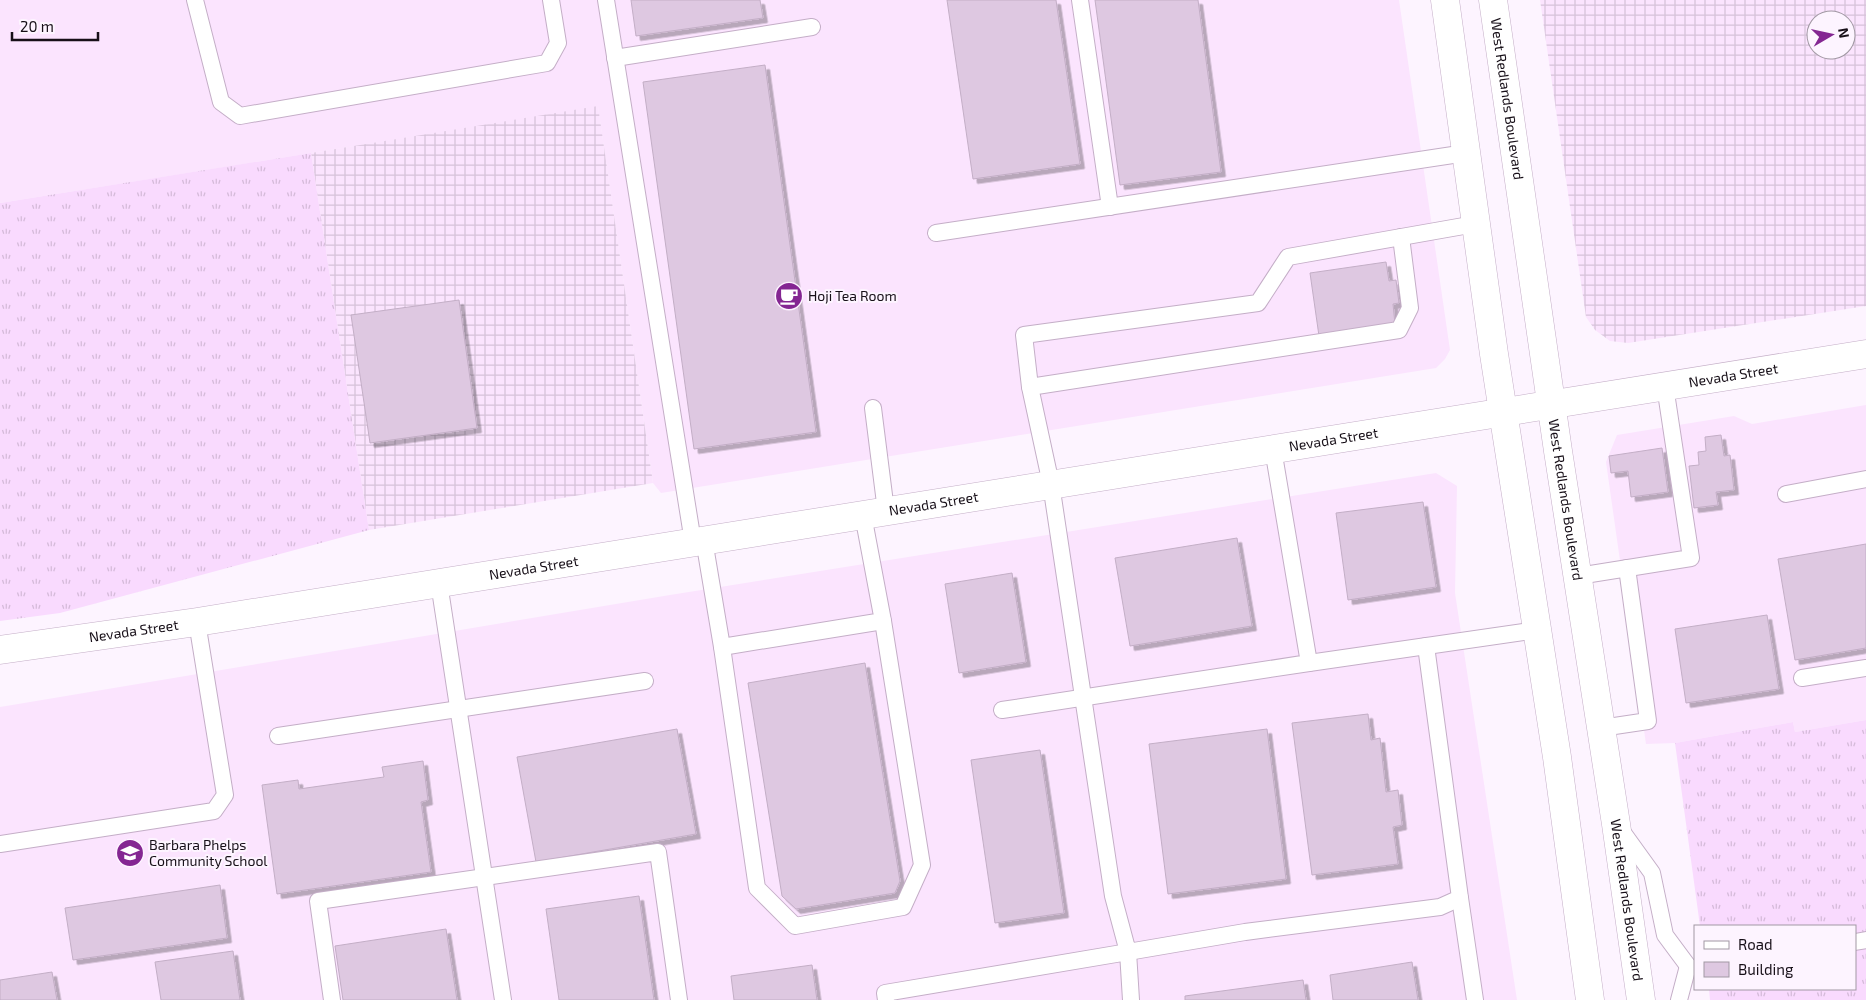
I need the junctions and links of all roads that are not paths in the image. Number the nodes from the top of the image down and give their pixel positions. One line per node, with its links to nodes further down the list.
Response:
1 (194, 0): 2 (lane)
2 (551, 0)
3 (606, 0): 8 (lane)
4 (1080, 0): 10 (lane)
5 (1445, 0): 9 (main road)
6 (1494, 0): 17 (main road, West Redlands Boulevard)
7 (812, 27): 8 (lane)
8 (615, 58): 25 (lane)
9 (1466, 153): 10 (lane); 11 (main road)
10 (1110, 207): 12 (lane)
11 (1475, 224): 13 (lane); 19 (main road)
12 (936, 233)
13 (1401, 237): 16 (lane); 16 (lane)
14 (1866, 354): 15 (main road, Nevada Street)
15 (1665, 386): 17 (main road, Nevada Street); 26 (lane)
16 (1030, 387): 22 (lane)
17 (1552, 404): 19 (main road, Nevada Street); 27 (main road, West Redlands Boulevard)
18 (873, 408): 24 (lane)
19 (1504, 412): 20 (main road, Nevada Street); 31 (main road)
20 (1273, 449): 22 (main road, Nevada Street); 35 (lane)
21 (1866, 479): 23 (lane)
22 (1051, 484): 24 (main road, Nevada Street); 39 (lane)
23 (1786, 494)
24 (875, 513): 25 (main road, Nevada Street); 29 (lane)
25 (699, 541): 28 (main road, Nevada Street); 33 (lane)
26 (1627, 568): 27 (lane); 42 (lane)
27 (1578, 576): 42 (main road, West Redlands Boulevard)
28 (439, 583): 30 (main road, Nevada Street); 40 (lane)
29 (883, 621): 33 (lane); 33 (lane)
30 (197, 622): 34 (main road, Nevada Street); 45 (lane)
31 (1537, 630): 32 (lane); 56 (main road)
32 (1426, 646): 35 (lane); 47 (lane)
33 (722, 648)
34 (0, 650)
35 (1310, 663): 39 (lane)
36 (1866, 668): 37 (lane)
37 (1802, 678)
38 (645, 681): 40 (lane)
39 (1082, 697): 41 (lane); 48 (lane)
40 (459, 709): 43 (lane); 46 (lane)
41 (1002, 710)
42 (1601, 728): 44 (main road, West Redlands Boulevard)
43 (278, 736)
44 (1616, 824): 49 (lane); 57 (main road, West Redlands Boulevard)
45 (0, 844)
46 (484, 877): 50 (lane); 51 (lane); 52 (lane)
47 (1460, 898): 48 (lane); 55 (lane)
48 (1128, 952): 53 (lane); 54 (lane)
49 (1691, 966): 58 (lane)
50 (332, 1000)
51 (503, 1000)
52 (679, 1000)
53 (886, 1000)
54 (1131, 1000)
55 (1475, 1000)
56 (1590, 1000)
57 (1641, 1000)
58 (1679, 1000)

